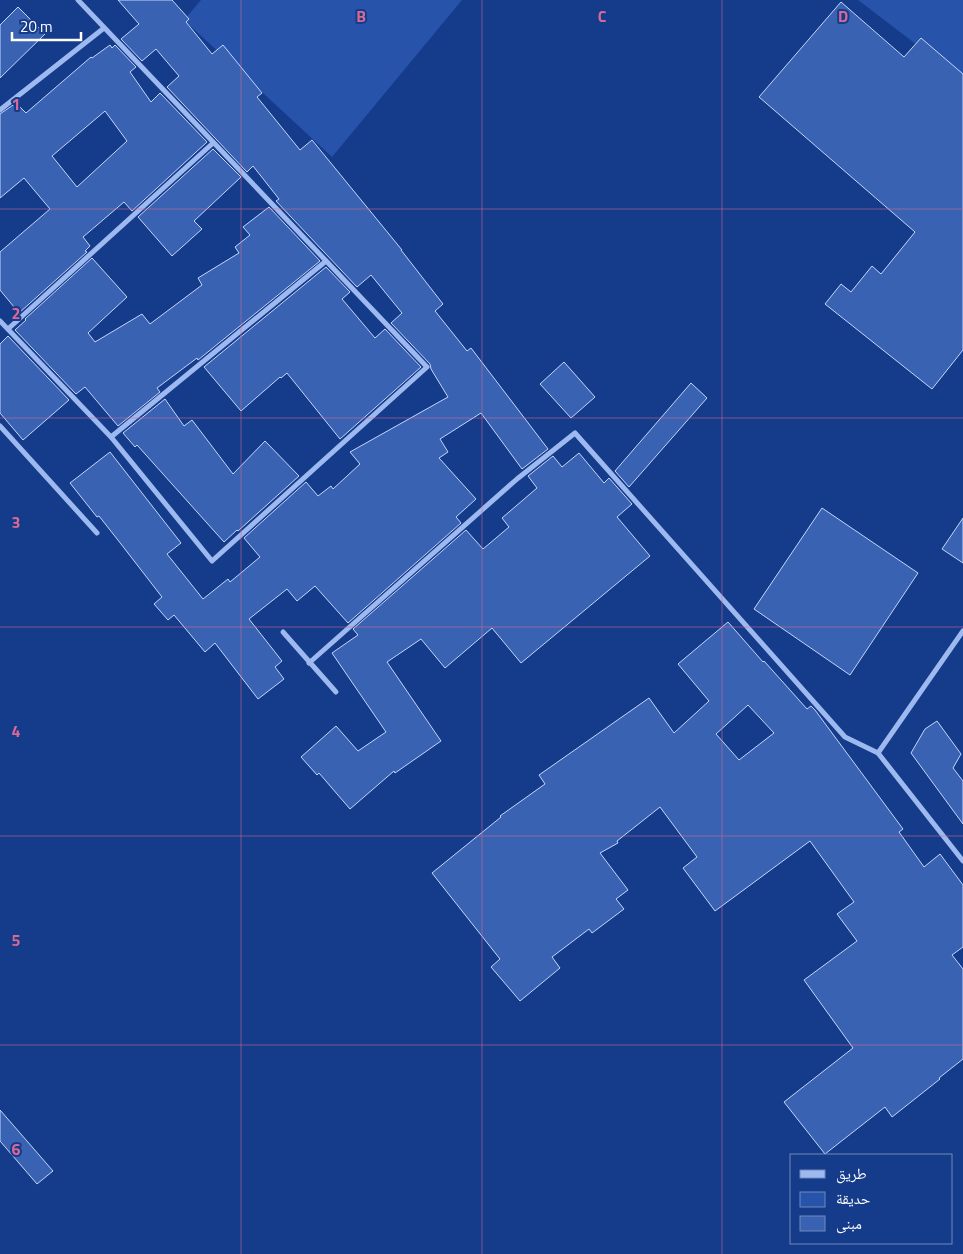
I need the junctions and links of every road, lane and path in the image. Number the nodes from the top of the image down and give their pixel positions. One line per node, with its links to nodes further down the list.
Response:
1 (78, 0): 2 (street)
2 (104, 28): 3 (street); 4 (street)
3 (0, 110)
4 (213, 143): 5 (street); 7 (street)
5 (326, 261): 9 (street); 9 (street)
6 (0, 321): 7 (street)
7 (8, 329): 9 (street)
8 (0, 426): 10 (street)
9 (111, 438)
10 (97, 533)
11 (963, 631): 15 (street)
12 (283, 632): 13 (street)
13 (309, 663): 14 (street); 15 (street)
14 (336, 692)
15 (878, 753): 16 (street)
16 (963, 862)

